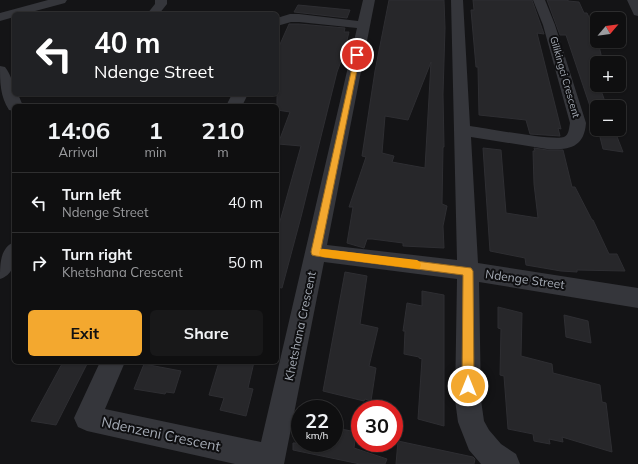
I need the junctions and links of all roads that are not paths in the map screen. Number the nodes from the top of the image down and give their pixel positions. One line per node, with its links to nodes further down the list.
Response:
1 (61, 0): 7 (street)
2 (161, 0): 8 (street)
3 (369, 0): 13 (street, Khetshana Crescent)
4 (457, 0): 16 (street)
5 (539, 0): 16 (street, Gilikingci Crescent)
6 (633, 0): 9 (street)
7 (18, 12)
8 (155, 12)
9 (638, 12)
10 (12, 14): 11 (street)
11 (0, 17)
12 (279, 21): 13 (street)
13 (363, 25): 17 (street, Khetshana Crescent)
14 (0, 70): 15 (street)
15 (10, 99)
16 (462, 130): 20 (street)
17 (316, 252): 20 (street, Ndenge Street); 23 (street, Khetshana Crescent)
18 (12, 254): 19 (street)
19 (0, 270)
20 (468, 271): 21 (street, Ndenge Street); 24 (street)
21 (638, 298)
22 (112, 364): 23 (street, Ndenzeni Crescent)
23 (270, 461)
24 (506, 464)

